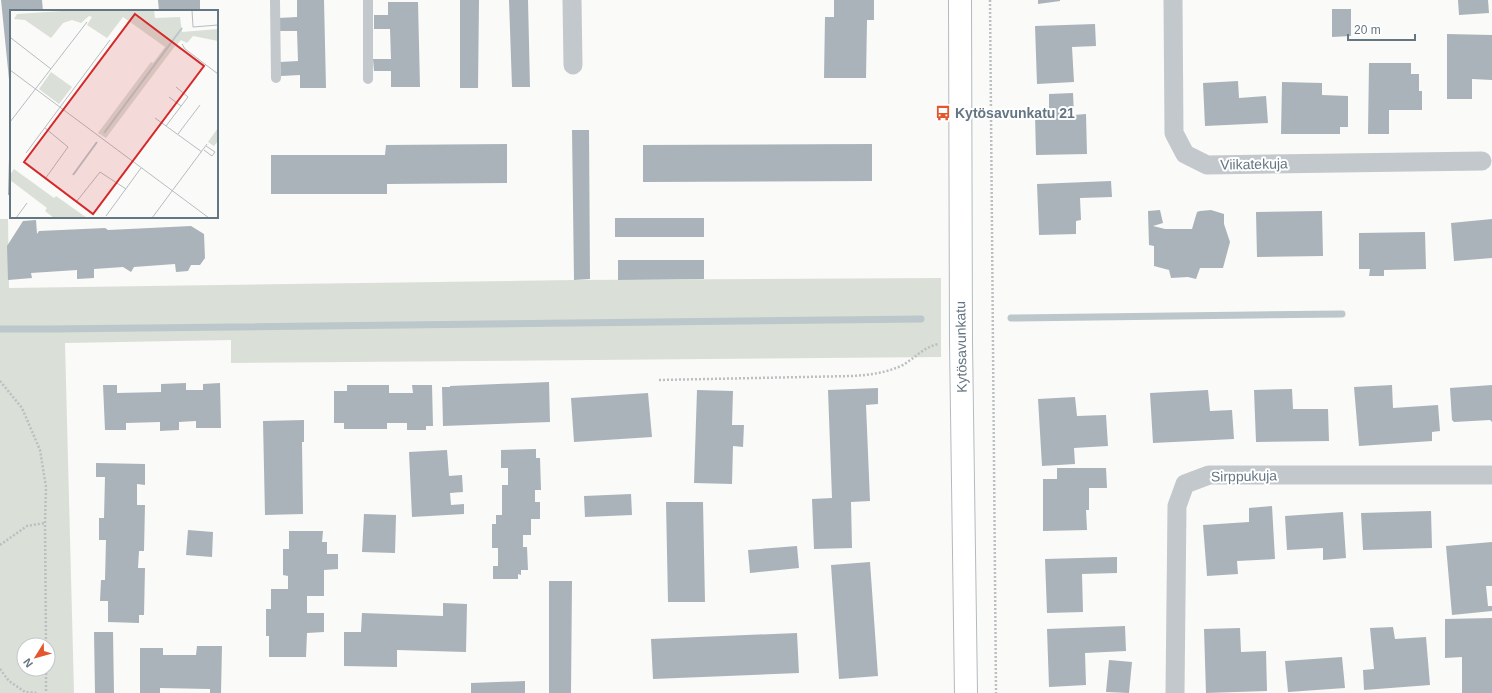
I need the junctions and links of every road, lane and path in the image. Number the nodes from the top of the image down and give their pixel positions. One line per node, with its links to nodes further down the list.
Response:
1 (275, 0): 8 (lane)
2 (368, 0): 9 (lane)
3 (572, 0): 7 (street)
4 (960, 0): 11 (street, Kytösavunkatu)
5 (990, 0): 23 (path)
6 (1173, 0): 10 (street, Viikatekuja)
7 (573, 65)
8 (276, 78)
9 (368, 78)
10 (1482, 161)
11 (961, 342): 12 (path); 22 (street, Kytösavunkatu)
12 (659, 380)
13 (0, 381): 15 (path)
14 (1492, 475): 24 (street, Sirppukuja)
15 (45, 523): 16 (path); 17 (path)
16 (0, 545)
17 (46, 637)
18 (0, 669): 20 (path)
19 (46, 677): 21 (path)
20 (38, 693)
21 (46, 693)
22 (966, 693)
23 (996, 693)
24 (1175, 693)

